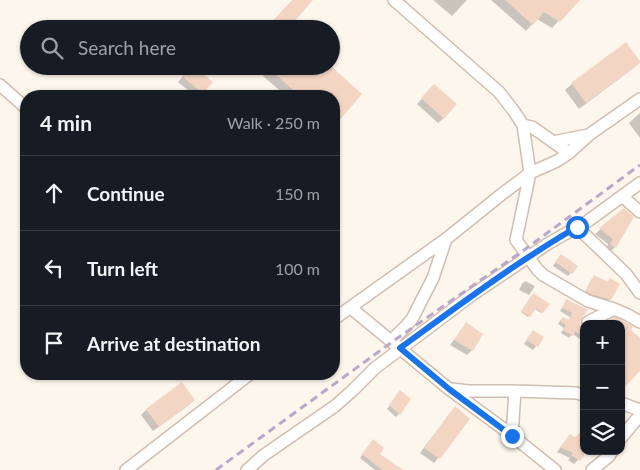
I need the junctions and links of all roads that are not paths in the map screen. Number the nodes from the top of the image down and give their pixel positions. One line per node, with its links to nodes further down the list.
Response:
1 (394, 0): 5 (street)
2 (0, 85): 4 (street)
3 (640, 99): 6 (street)
4 (20, 103)
5 (523, 125): 7 (street); 9 (street)
6 (590, 134): 7 (street); 8 (street)
7 (553, 142): 8 (street)
8 (569, 153): 9 (street)
9 (530, 173): 14 (street); 15 (street)
10 (640, 183): 11 (street)
11 (622, 196): 12 (street); 13 (street)
12 (640, 212)
13 (577, 227): 15 (street); 16 (street)
14 (446, 239): 17 (street); 22 (street)
15 (528, 257): 18 (street); 22 (street)
16 (640, 293)
17 (351, 308): 19 (street); 22 (street)
18 (614, 309): 20 (street); 21 (street)
19 (340, 315)
20 (592, 320)
21 (640, 321)
22 (395, 344): 24 (street); 35 (street)
23 (242, 380): 34 (street)
24 (449, 389): 25 (street); 31 (street)
25 (515, 391): 26 (street); 31 (street)
26 (580, 394)
27 (625, 404): 28 (street)
28 (640, 410)
29 (640, 414): 30 (street)
30 (625, 433)
31 (512, 436): 36 (street)
32 (609, 455): 37 (street)
33 (610, 455): 38 (street)
34 (126, 470)
35 (247, 470)
36 (555, 470)
37 (592, 470)
38 (605, 470)

